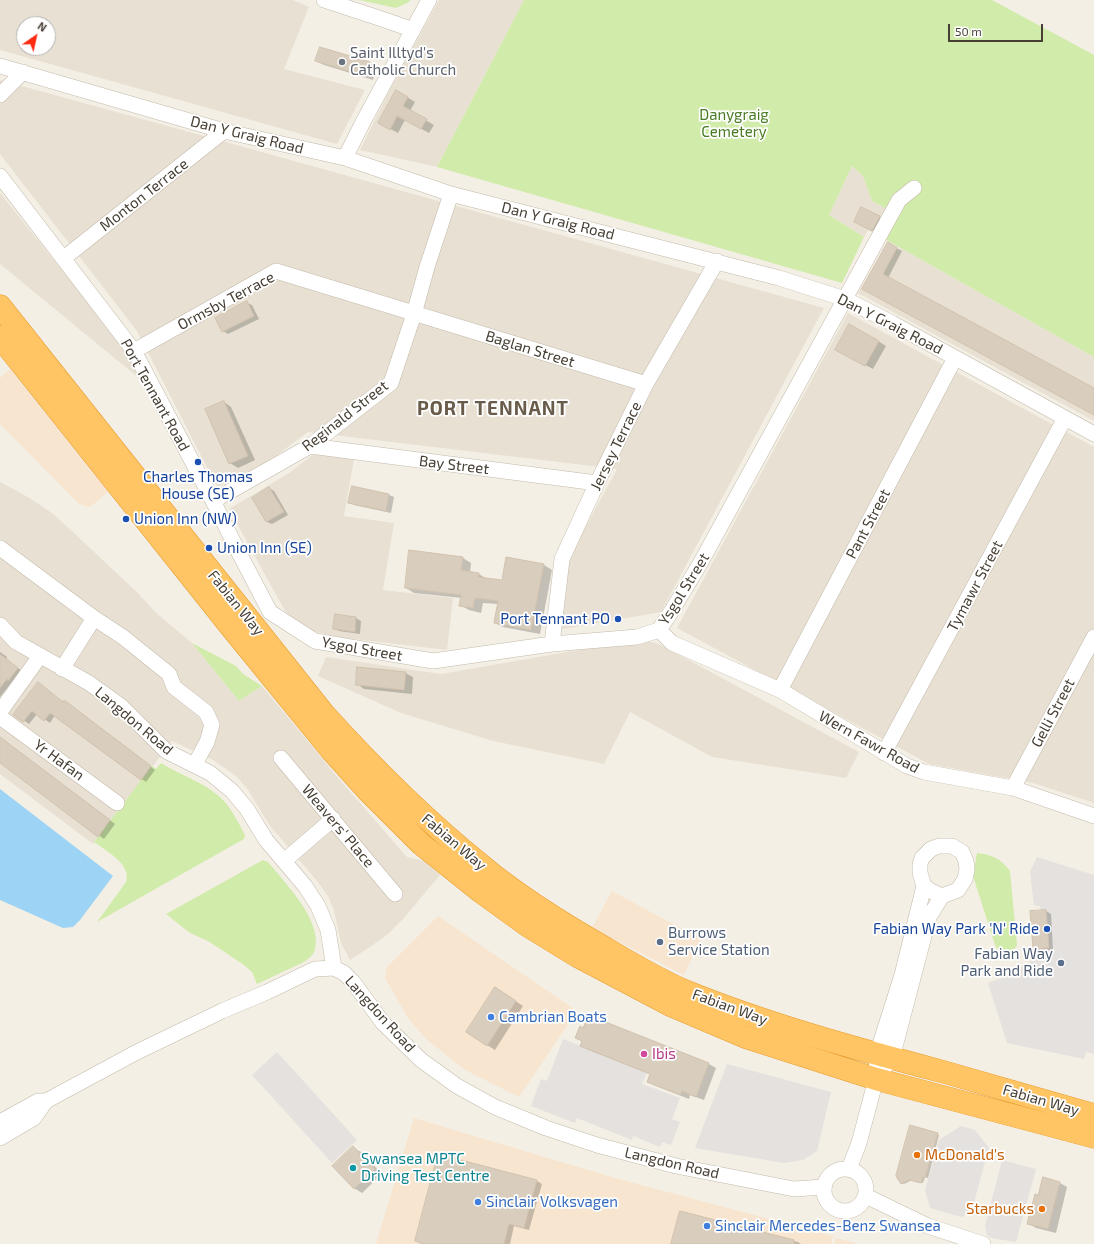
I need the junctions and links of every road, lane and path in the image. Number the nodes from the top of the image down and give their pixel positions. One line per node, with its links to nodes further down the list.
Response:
1 (324, 0): 3 (street)
2 (429, 0): 3 (street)
3 (413, 30): 8 (street)
4 (0, 66): 5 (street, Dan Y Graig Road)
5 (23, 72): 6 (street); 7 (street, Dan Y Graig Road)
6 (0, 95)
7 (224, 131): 8 (street, Dan Y Graig Road); 12 (street, Monton Terrace)
8 (345, 158): 11 (street, Dan Y Graig Road)
9 (0, 176): 12 (street, Port Tennant Road)
10 (914, 188): 14 (street, Ysgol Street)
11 (451, 194): 13 (street, Dan Y Graig Road); 16 (street, Reginald Street)
12 (64, 258): 18 (street, Port Tennant Road)
13 (717, 261): 14 (street, Dan Y Graig Road); 20 (street, Jersey Terrace)
14 (845, 299): 19 (street, Dan Y Graig Road); 30 (street, Ysgol Street)
15 (0, 306): 50 (highway, Fabian Way)
16 (414, 314): 18 (street, Ormsby Terrace); 20 (street, Baglan Street); 23 (street, Reginald Street)
17 (0, 337): 51 (highway, Fabian Way)
18 (134, 351): 25 (street, Port Tennant Road)
19 (955, 358): 21 (street, Dan Y Graig Road); 35 (street, Pant Street)
20 (646, 384): 24 (street, Jersey Terrace)
21 (1066, 418): 22 (street, Dan Y Graig Road); 38 (street, Tymawr Street)
22 (1094, 434)
23 (310, 446): 24 (street, Bay Street); 25 (street, Reginald Street)
24 (597, 483): 32 (street, Jersey Terrace)
25 (213, 501): 27 (street, Port Tennant Road)
26 (0, 548): 28 (street)
27 (270, 612): 32 (street, Ysgol Street)
28 (94, 618): 34 (street); 40 (street)
29 (0, 625): 33 (street, Langdon Road)
30 (659, 630): 32 (street, Ysgol Street); 35 (street, Wern Fawr Road)
31 (1094, 637): 41 (street, Gelli Street)
32 (552, 644)
33 (40, 656): 34 (street, Langdon Road); 36 (street)
34 (62, 669): 40 (street, Langdon Road)
35 (780, 690): 38 (street, Wern Fawr Road)
36 (0, 712)
37 (0, 717): 42 (street, Yr Hafan)
38 (884, 753): 41 (street, Wern Fawr Road)
39 (281, 758): 44 (street, Weavers' Place)
40 (195, 764): 45 (street, Langdon Road)
41 (1013, 788): 43 (street, Wern Fawr Road)
42 (117, 804)
43 (1094, 816)
44 (333, 819): 45 (street); 47 (street, Weavers' Place)
45 (284, 861): 49 (street, Langdon Road)
46 (924, 886): 48 (street); 48 (street); 50 (street)
47 (395, 894)
48 (942, 896): 50 (street)
49 (334, 968): 52 (street); 58 (street, Langdon Road)
50 (884, 1056): 51 (street); 53 (highway, Fabian Way)
51 (876, 1079): 55 (highway, Fabian Way); 57 (street)
52 (46, 1101): 54 (street); 56 (street)
53 (1094, 1115)
54 (0, 1122)
55 (1094, 1137)
56 (0, 1138)
57 (849, 1169): 58 (street); 59 (street)
58 (824, 1186): 59 (street)
59 (866, 1196): 60 (street)
60 (983, 1244)

